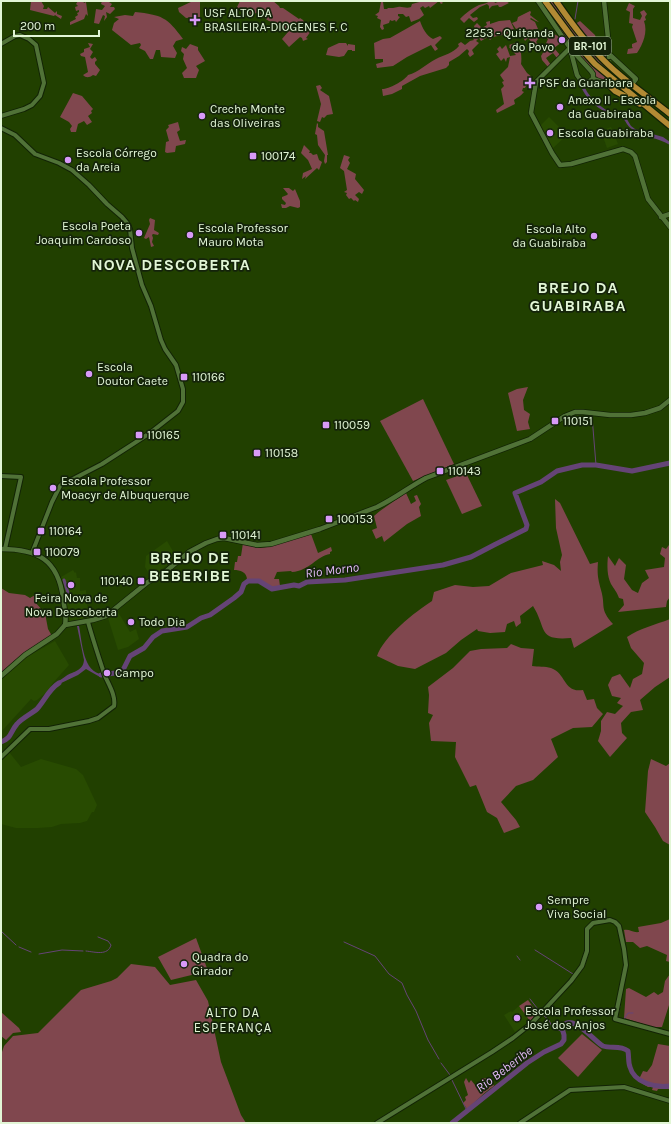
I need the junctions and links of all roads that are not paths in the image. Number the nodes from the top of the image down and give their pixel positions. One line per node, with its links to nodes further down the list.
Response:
1 (538, 1): 8 (main road)
2 (546, 1): 12 (highway, BR-101)
3 (556, 1): 6 (highway, BR-101)
4 (560, 1): 6 (highway)
5 (604, 1): 11 (main road)
6 (573, 24): 11 (highway, BR-101)
7 (1, 44): 14 (street)
8 (569, 51): 9 (main road); 9 (main road); 18 (main road)
9 (593, 79): 10 (main road)
10 (608, 83): 12 (highway)
11 (632, 84): 13 (highway, BR-101)
12 (648, 107): 15 (highway, BR-101)
13 (670, 114)
14 (1, 116)
15 (670, 126)
16 (1, 128): 23 (street)
17 (670, 214): 18 (main road)
18 (661, 217): 19 (main road)
19 (670, 227)
20 (670, 400): 24 (main road)
21 (1, 476): 22 (street)
22 (3, 549): 23 (main road)
23 (32, 553): 25 (main road)
24 (88, 622): 25 (main road); 27 (street)
25 (65, 626): 26 (main road)
26 (1, 676)
27 (1, 757)
28 (670, 1034): 30 (street)
29 (670, 1101): 31 (street)
30 (378, 1123)
31 (520, 1123)

